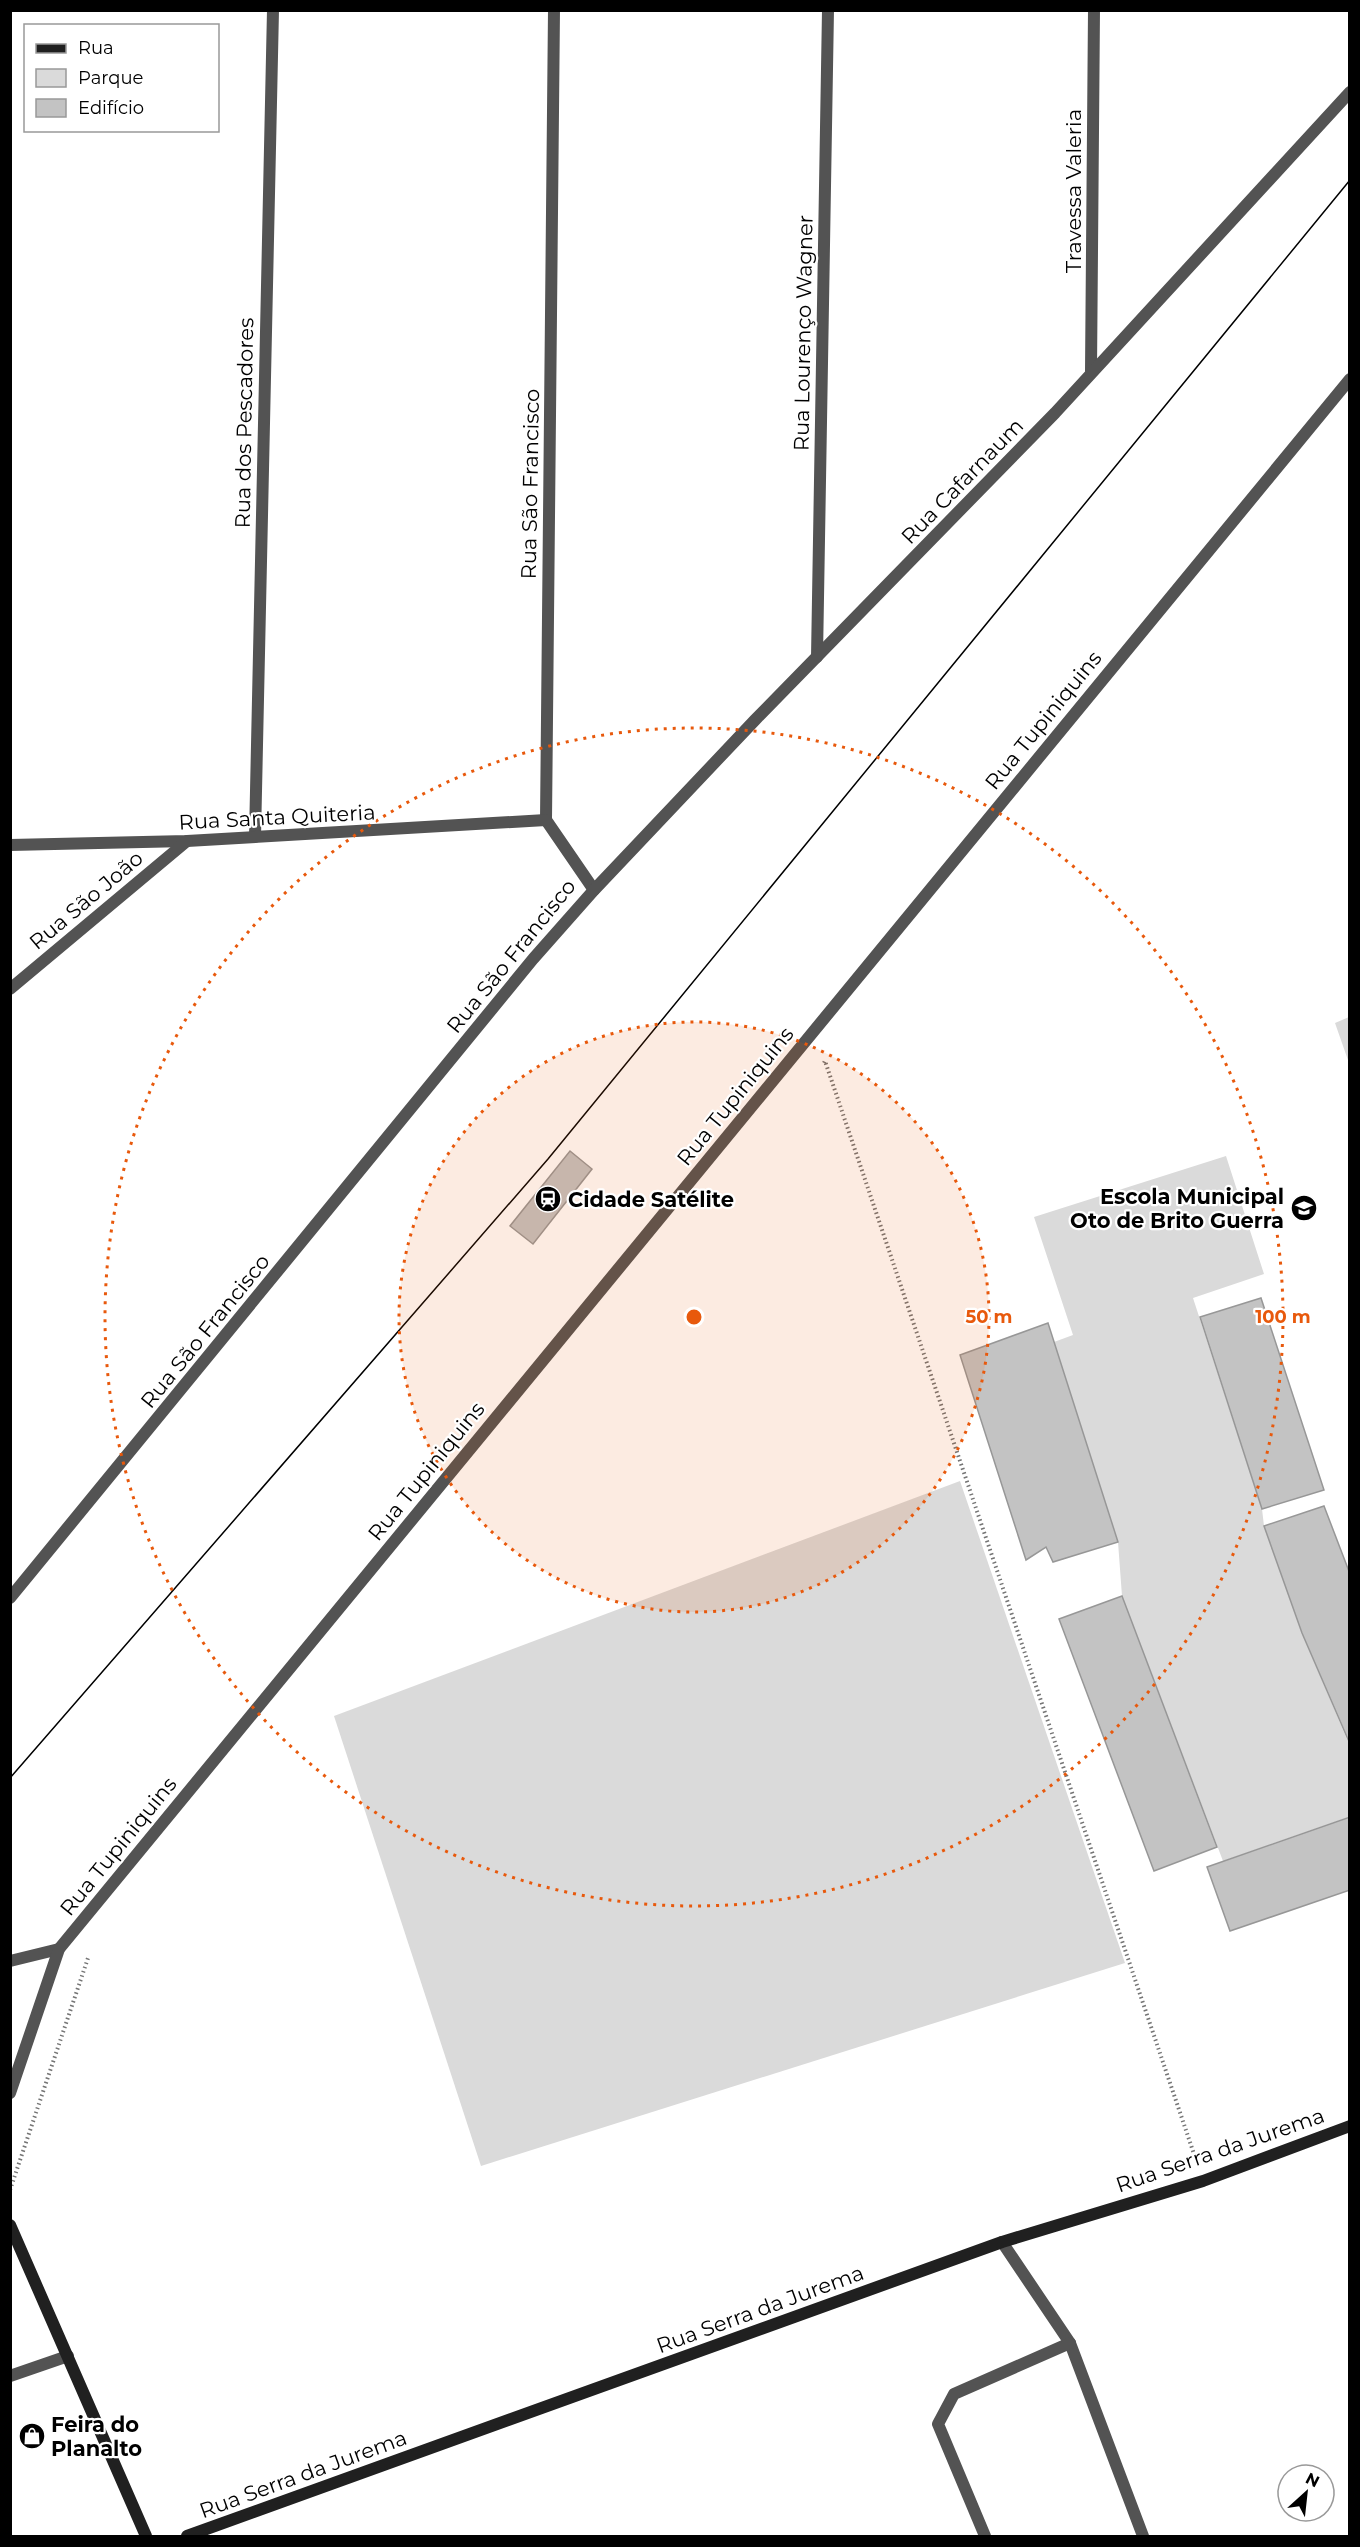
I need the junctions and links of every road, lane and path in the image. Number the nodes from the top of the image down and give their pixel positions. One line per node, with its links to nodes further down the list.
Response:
1 (273, 10): 10 (street, Rua dos Pescadores)
2 (554, 10): 9 (street, Rua São Francisco)
3 (828, 10): 8 (street, Rua Lourenço Wagner)
4 (1094, 10): 6 (street, Travessa Valeria)
5 (1350, 92): 6 (street, Rua Cafarnaum)
6 (1091, 371): 8 (street, Rua Cafarnaum)
7 (1350, 378): 17 (street, Rua Tupiniquins)
8 (817, 657): 13 (street, Rua Cafarnaum)
9 (546, 820): 10 (street, Rua Santa Quiteria); 13 (street, Rua São Francisco)
10 (255, 837): 11 (street, Rua Santa Quiteria)
11 (186, 841): 12 (street, Rua Santa Quiteria); 14 (street, Rua São João)
12 (10, 845)
13 (594, 890): 16 (street, Rua São Francisco)
14 (10, 989)
15 (818, 1070): 22 (path)
16 (10, 1598)
17 (59, 1949): 19 (street); 20 (street, Rua Tupiniquins)
18 (90, 1952): 23 (path)
19 (10, 1961)
20 (10, 2092)
21 (1350, 2126): 22 (main road, Rua Serra da Jurema)
22 (1203, 2181): 25 (main road, Rua Serra da Jurema)
23 (10, 2190)
24 (10, 2225): 27 (main road)
25 (1002, 2242): 26 (street); 30 (main road, Rua Serra da Jurema)
26 (1070, 2343): 31 (street); 32 (street)
27 (68, 2356): 28 (street); 29 (main road)
28 (10, 2376)
29 (146, 2536)
30 (187, 2536)
31 (985, 2536)
32 (1143, 2536)

